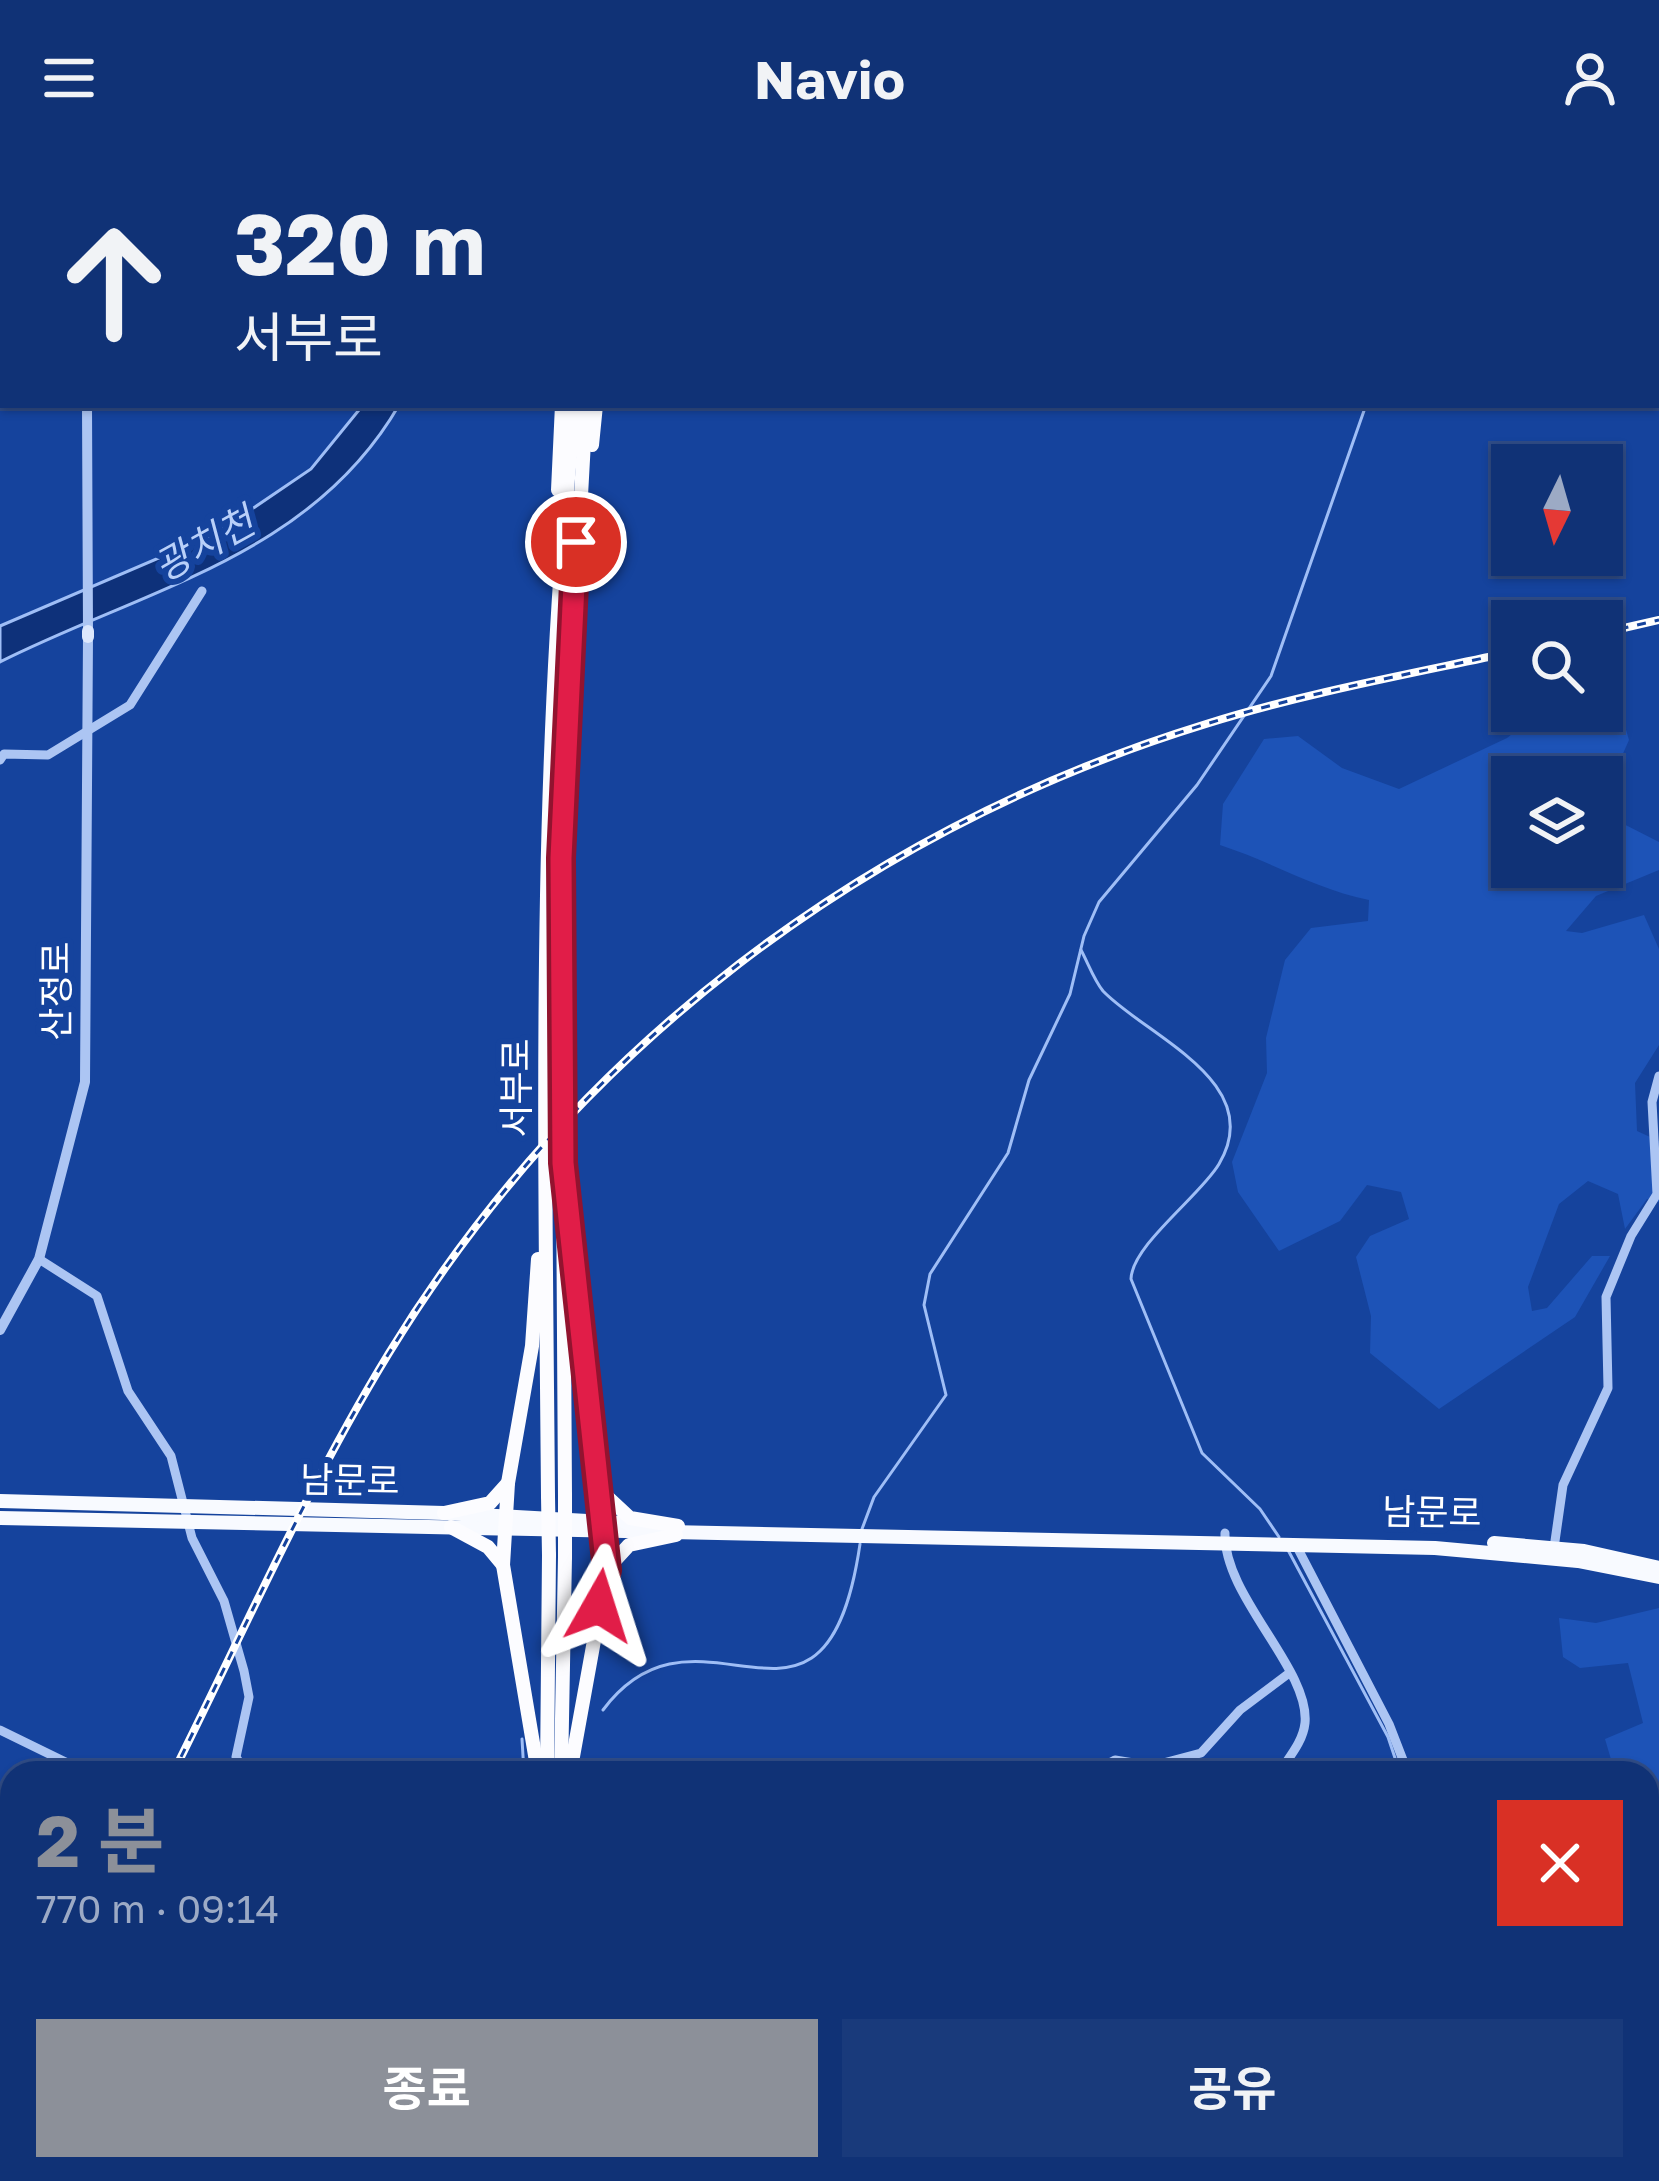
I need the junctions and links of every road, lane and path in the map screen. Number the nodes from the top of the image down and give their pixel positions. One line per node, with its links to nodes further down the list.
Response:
1 (86, 408): 9 (street, 산정로)
2 (562, 408): 8 (highway)
3 (575, 408): 8 (highway, 서부로)
4 (586, 408): 6 (highway, 서부로)
5 (596, 408): 6 (highway)
6 (572, 587): 12 (highway, 서부로)
7 (202, 591): 9 (street)
8 (555, 598): 13 (highway, 서부로)
9 (88, 734): 10 (street); 14 (street, 산정로)
10 (0, 760)
11 (1659, 1076): 27 (street)
12 (563, 1163): 17 (highway); 28 (highway, 서부로, bridge)
13 (545, 1165): 16 (highway); 28 (highway, 서부로, bridge)
14 (39, 1259): 15 (street, 산정로); 19 (street)
15 (0, 1330)
16 (508, 1483): 21 (highway); 22 (highway)
17 (600, 1490): 23 (highway); 24 (highway)
18 (0, 1501): 19 (main road, 남문로)
19 (183, 1512): 20 (main road, 남문로); 21 (main road, 남문로); 35 (street)
20 (0, 1518)
21 (447, 1520): 22 (main road, 남문로); 29 (highway)
22 (505, 1523): 23 (main road, 남문로); 29 (highway)
23 (602, 1528): 24 (main road, 남문로); 30 (highway)
24 (677, 1530): 25 (main road, 남문로); 30 (highway)
25 (1225, 1539): 26 (main road, 남문로); 32 (street)
26 (1286, 1543): 27 (main road, 남문로); 42 (street)
27 (1554, 1552): 31 (main road, 남문로)
28 (557, 1556): 37 (highway, 서부로); 38 (highway, 서부로)
29 (503, 1565): 36 (highway)
30 (607, 1570): 39 (highway)
31 (1659, 1573)
32 (1288, 1674): 40 (street); 41 (street)
33 (0, 1730): 34 (street)
34 (63, 1761)
35 (238, 1761)
36 (536, 1761)
37 (548, 1761)
38 (565, 1761)
39 (567, 1761)
40 (1171, 1761)
41 (1286, 1761)
42 (1403, 1761)

